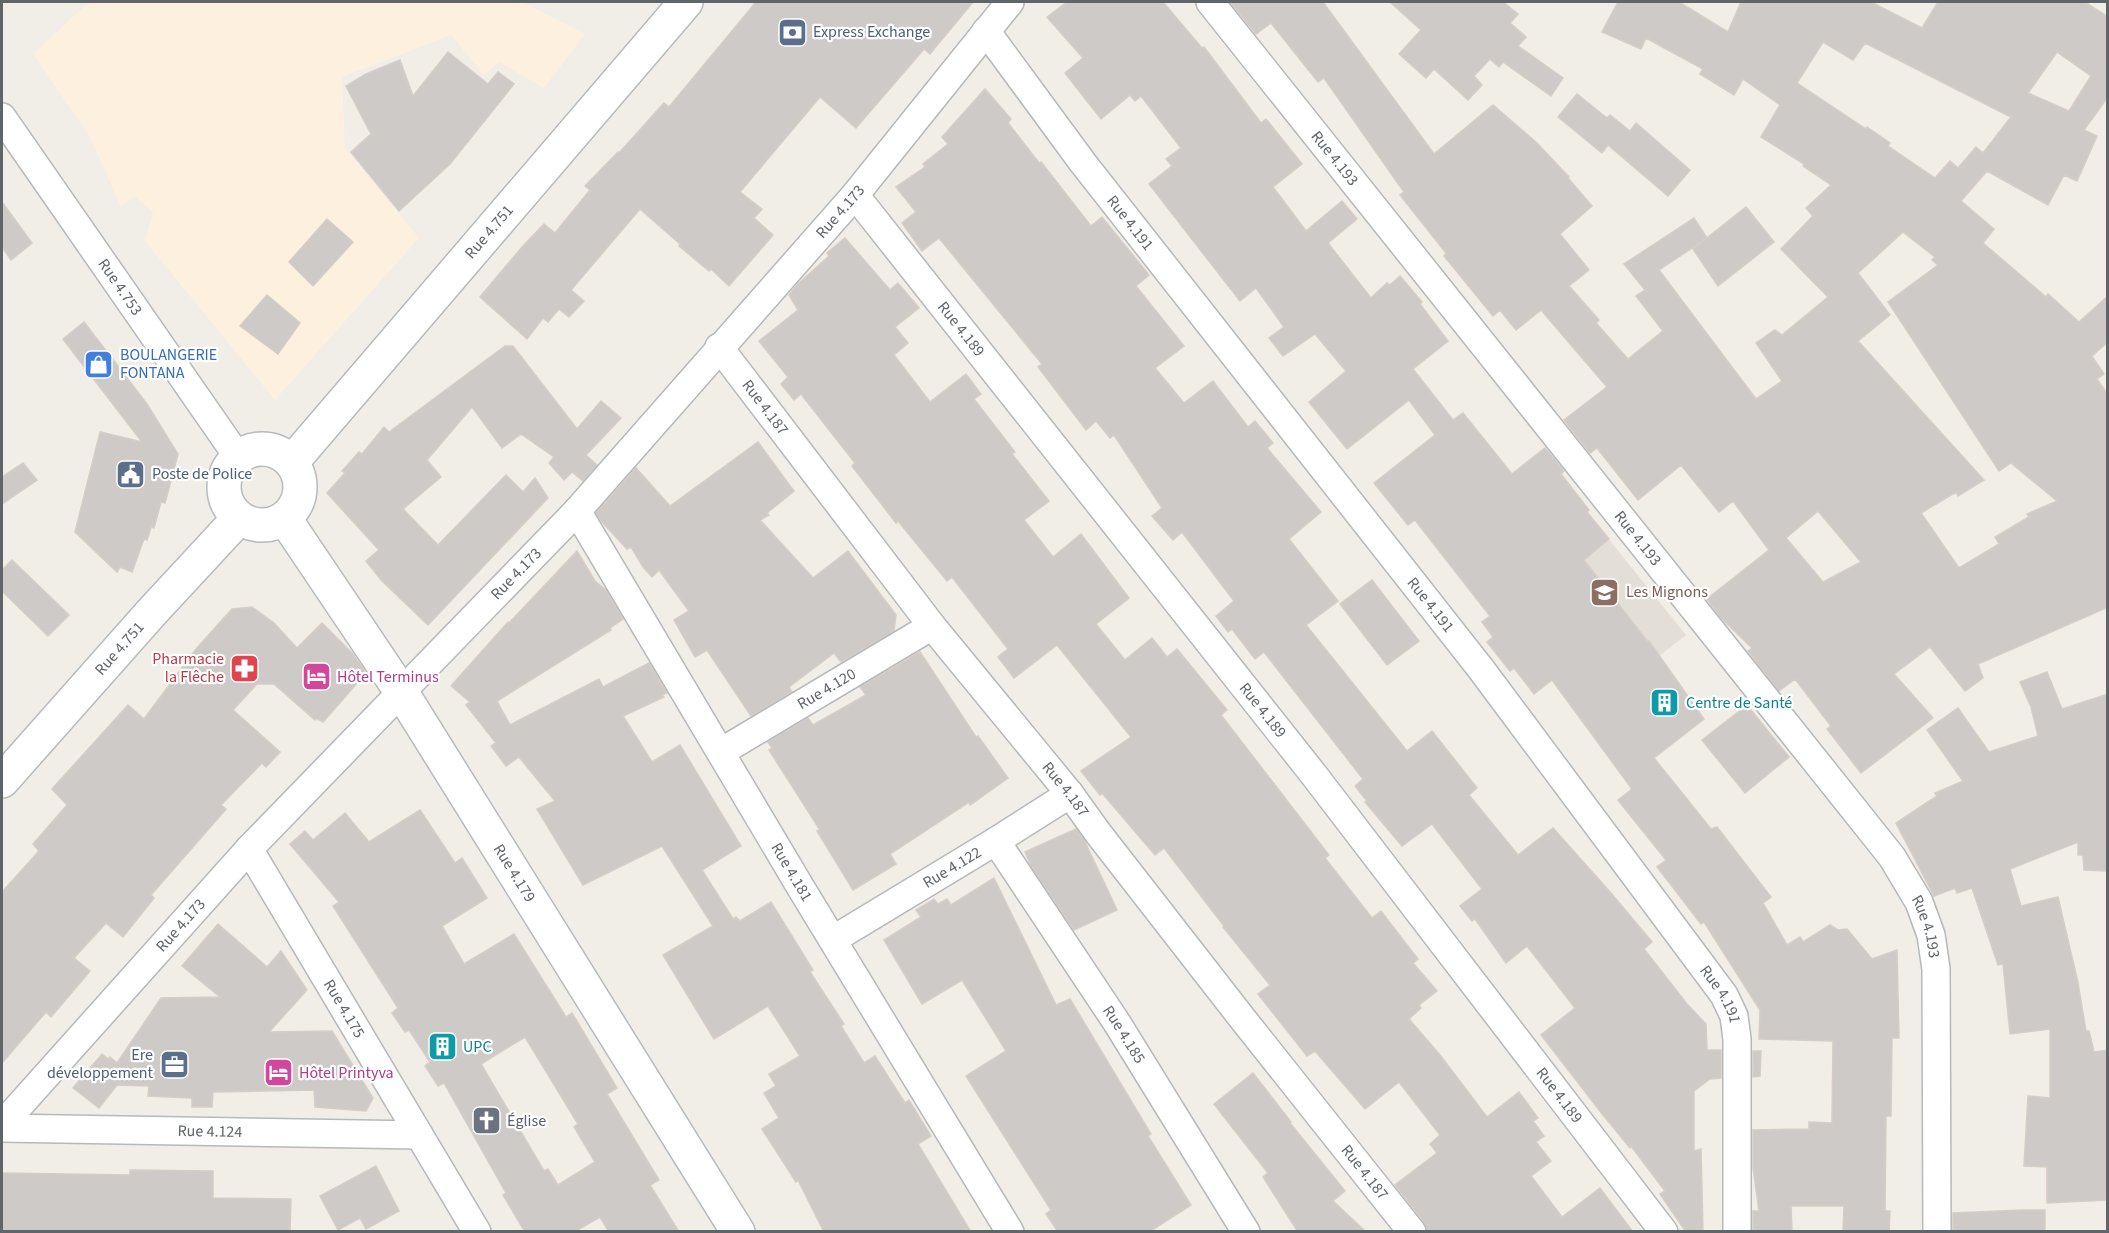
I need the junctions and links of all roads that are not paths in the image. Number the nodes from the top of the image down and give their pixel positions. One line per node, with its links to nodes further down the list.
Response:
1 (686, 2): 9 (main road, Rue 4.751)
2 (1010, 2): 4 (street, Rue 4.173)
3 (1210, 2): 30 (street, Rue 4.193)
4 (986, 31): 6 (street, Rue 4.173); 29 (street, Rue 4.191)
5 (2, 117): 8 (street, Rue 4.753)
6 (855, 195): 7 (street, Rue 4.173); 28 (street, Rue 4.189)
7 (719, 347): 10 (street, Rue 4.173); 13 (street, Rue 4.187)
8 (238, 457): 9 (main road); 11 (main road)
9 (292, 462): 12 (main road)
10 (576, 511): 14 (street, Rue 4.173); 15 (street, Rue 4.181)
11 (240, 518): 12 (main road); 16 (main road, Rue 4.751)
12 (285, 519): 14 (main road, Rue 4.179)
13 (932, 626): 15 (street, Rue 4.120); 17 (street, Rue 4.187)
14 (402, 693): 19 (street, Rue 4.173); 24 (main road, Rue 4.179)
15 (721, 752): 20 (street, Rue 4.181)
16 (2, 782)
17 (1070, 794): 18 (street, Rue 4.122); 27 (street, Rue 4.187)
18 (996, 841): 20 (street, Rue 4.122); 26 (street, Rue 4.185)
19 (249, 849): 21 (street, Rue 4.173); 22 (street, Rue 4.175)
20 (834, 939): 25 (street, Rue 4.181)
21 (2, 1127): 22 (street, Rue 4.124)
22 (419, 1135): 23 (street, Rue 4.175)
23 (477, 1232)
24 (738, 1232)
25 (1010, 1232)
26 (1246, 1232)
27 (1412, 1232)
28 (1664, 1232)
29 (1737, 1232)
30 (1937, 1232)

